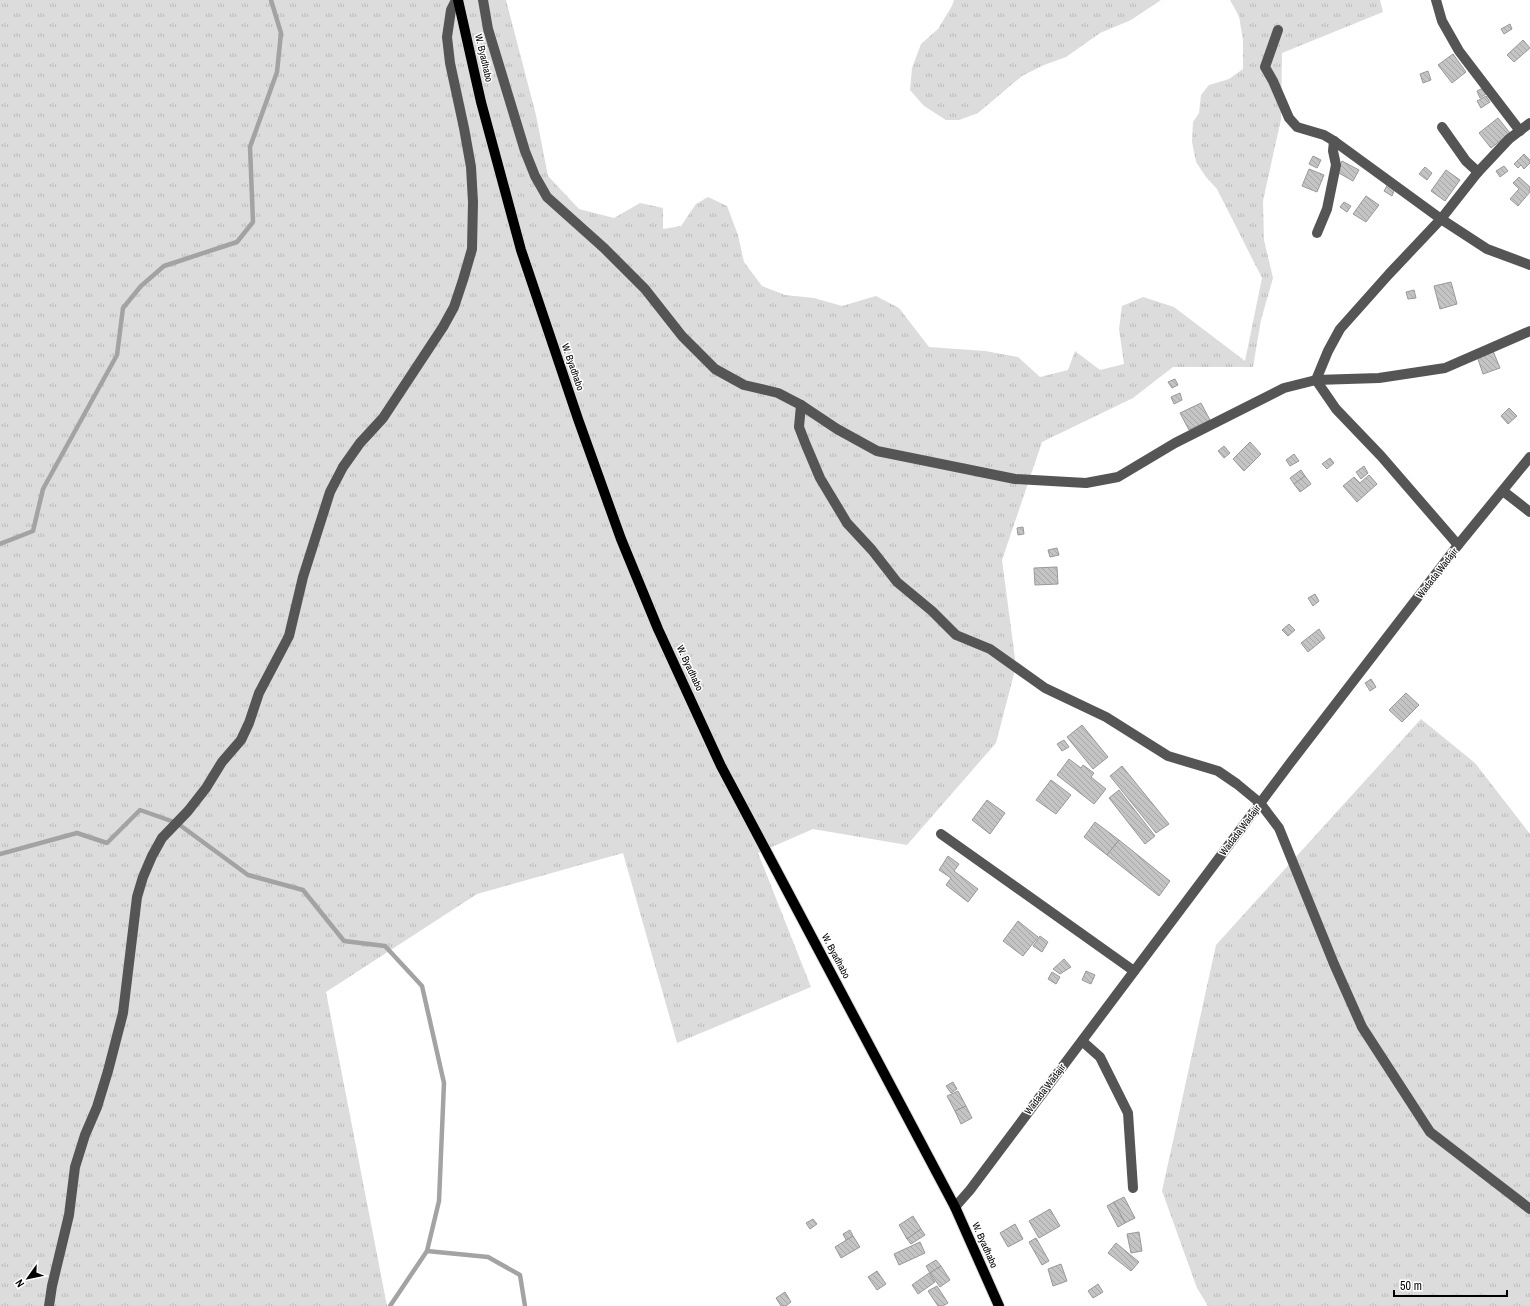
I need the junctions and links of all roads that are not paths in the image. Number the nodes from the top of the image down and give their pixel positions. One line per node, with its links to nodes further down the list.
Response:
1 (457, 0): 25 (main road, W. Byadhabo); 27 (street)
2 (483, 0): 15 (street)
3 (1436, 0): 7 (street)
4 (1278, 30): 8 (street)
5 (1530, 123): 7 (street)
6 (1442, 127): 9 (street)
7 (1520, 131): 9 (street)
8 (1334, 141): 10 (street); 11 (street)
9 (1478, 172): 10 (street)
10 (1441, 219): 12 (street); 14 (street)
11 (1317, 233)
12 (1530, 265)
13 (1530, 331): 14 (street)
14 (1316, 380): 15 (street); 19 (street)
15 (800, 405): 20 (street)
16 (1530, 457): 17 (street, Wadada Wadajir)
17 (1503, 491): 18 (street); 19 (street, Wadada Wadajir)
18 (1530, 512)
19 (1458, 545): 20 (street, Wadada Wadajir)
20 (1260, 803): 22 (street, Wadada Wadajir); 26 (street)
21 (940, 834): 22 (street)
22 (1134, 972): 23 (street, Wadada Wadajir)
23 (1082, 1041): 24 (street); 25 (street, Wadada Wadajir)
24 (1133, 1188)
25 (955, 1207): 28 (main road, W. Byadhabo)
26 (1530, 1209)
27 (49, 1306)
28 (999, 1306)

